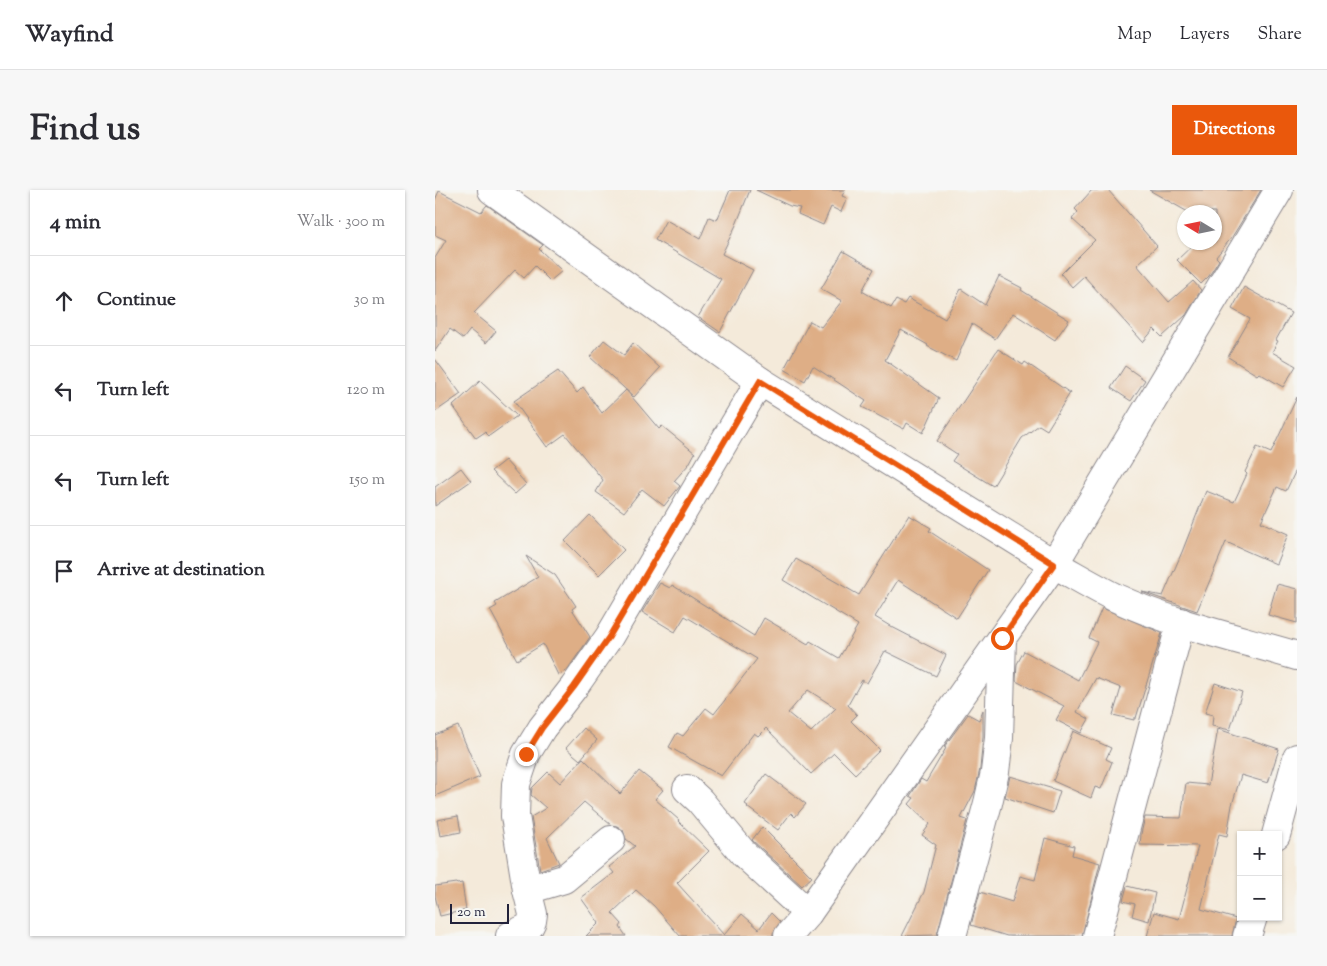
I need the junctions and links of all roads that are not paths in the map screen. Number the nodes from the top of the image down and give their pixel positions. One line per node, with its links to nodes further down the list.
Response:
1 (492, 190): 3 (street)
2 (1279, 190): 4 (street)
3 (760, 381): 4 (street); 12 (street)
4 (1054, 564): 5 (street); 6 (street)
5 (1181, 622): 7 (street); 18 (street)
6 (1002, 638): 13 (street); 17 (street)
7 (1297, 656)
8 (1297, 758): 10 (street)
9 (687, 789): 13 (street)
10 (1277, 831)
11 (611, 840): 12 (street)
12 (527, 890): 15 (street)
13 (808, 912): 16 (street)
14 (1252, 921): 19 (street)
15 (510, 936)
16 (788, 936)
17 (952, 936)
18 (1097, 936)
19 (1247, 936)

